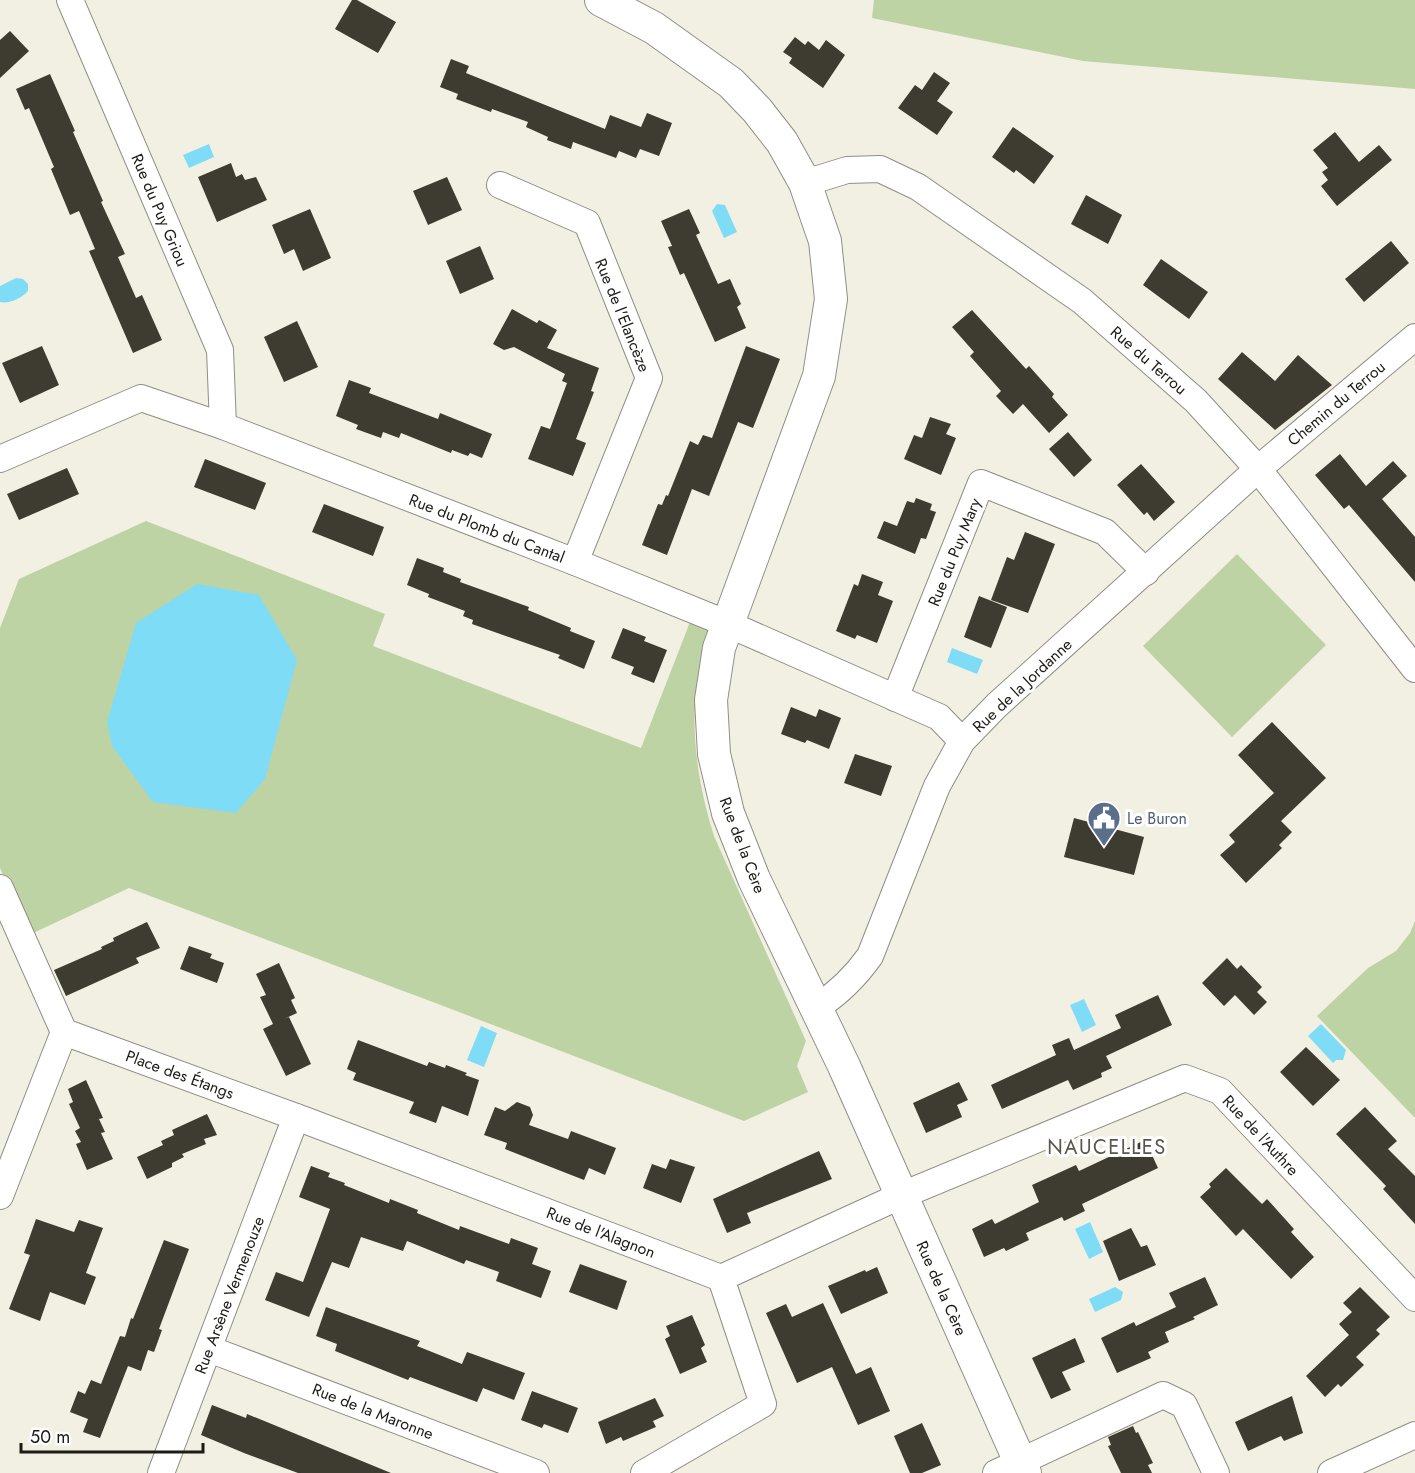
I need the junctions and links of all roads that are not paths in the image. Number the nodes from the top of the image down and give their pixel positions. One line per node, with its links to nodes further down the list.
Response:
1 (70, 0): 6 (street, Rue du Puy Griou)
2 (601, 0): 3 (street, Rue de la Cère)
3 (805, 183): 8 (street, Rue du Terrou); 11 (street, Rue de la Cère)
4 (500, 185): 9 (street, Rue de l'Elancèze)
5 (1415, 337): 8 (street, Chemin du Terrou)
6 (223, 426): 7 (street, Rue du Plomb du Cantal); 9 (street, Rue du Plomb du Cantal)
7 (0, 459)
8 (1258, 470): 10 (street, Rue de la Jordanne); 12 (street, Rue du Terrou)
9 (574, 562): 11 (street, Rue du Plomb du Cantal)
10 (1146, 572): 13 (street, Rue du Puy Mary); 14 (street, Rue de la Jordanne)
11 (728, 624): 13 (street, Rue du Plomb du Cantal); 16 (street, Rue de la Cère)
12 (1415, 669)
13 (895, 698): 14 (street, Rue du Plomb du Cantal)
14 (962, 741): 16 (street, Rue de la Jordanne)
15 (0, 888): 17 (street)
16 (817, 1007): 19 (street, Rue de la Cère)
17 (64, 1032): 18 (street, Place des Étangs); 20 (street)
18 (296, 1117): 21 (street, Rue de l'Alagnon); 23 (street, Rue Arsène Vermenouze)
19 (900, 1196): 21 (street); 22 (street, Rue de l'Authre); 25 (street, Rue de la Cère)
20 (0, 1197)
21 (722, 1278): 28 (street)
22 (1415, 1298)
23 (209, 1349): 26 (street, Rue Arsène Vermenouze); 27 (street, Rue de la Maronne)
24 (1415, 1435): 30 (street)
25 (1014, 1469): 29 (street)
26 (162, 1473)
27 (536, 1473)
28 (644, 1473)
29 (1216, 1473)
30 (1331, 1473)

